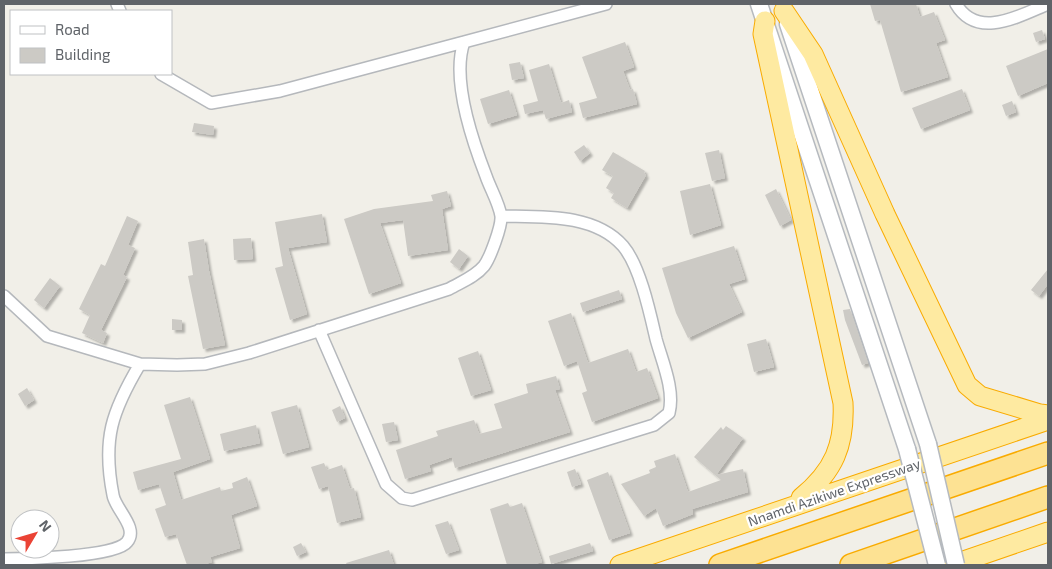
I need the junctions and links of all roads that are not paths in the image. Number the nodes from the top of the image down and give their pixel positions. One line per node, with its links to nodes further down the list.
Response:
1 (606, 4): 5 (street)
2 (956, 4): 3 (street)
3 (1048, 4)
4 (783, 7): 13 (highway); 27 (main road, bridge)
5 (568, 8): 7 (street)
6 (762, 12): 17 (highway); 25 (main road, bridge)
7 (464, 42): 8 (street); 9 (street)
8 (163, 75)
9 (501, 216): 11 (street); 11 (street)
10 (4, 296): 12 (street)
11 (319, 330): 12 (street)
12 (140, 364): 21 (street)
13 (1048, 414)
14 (1048, 420): 17 (highway, Nnamdi Azikiwe Expressway)
15 (1048, 453): 23 (highway)
16 (1048, 497): 24 (highway)
17 (800, 503): 22 (highway, Nnamdi Azikiwe Expressway)
18 (1048, 532): 19 (highway)
19 (1024, 540): 20 (highway); 26 (highway)
20 (1048, 541)
21 (4, 559)
22 (620, 565)
23 (720, 565)
24 (851, 565)
25 (937, 565)
26 (952, 565)
27 (956, 565)

